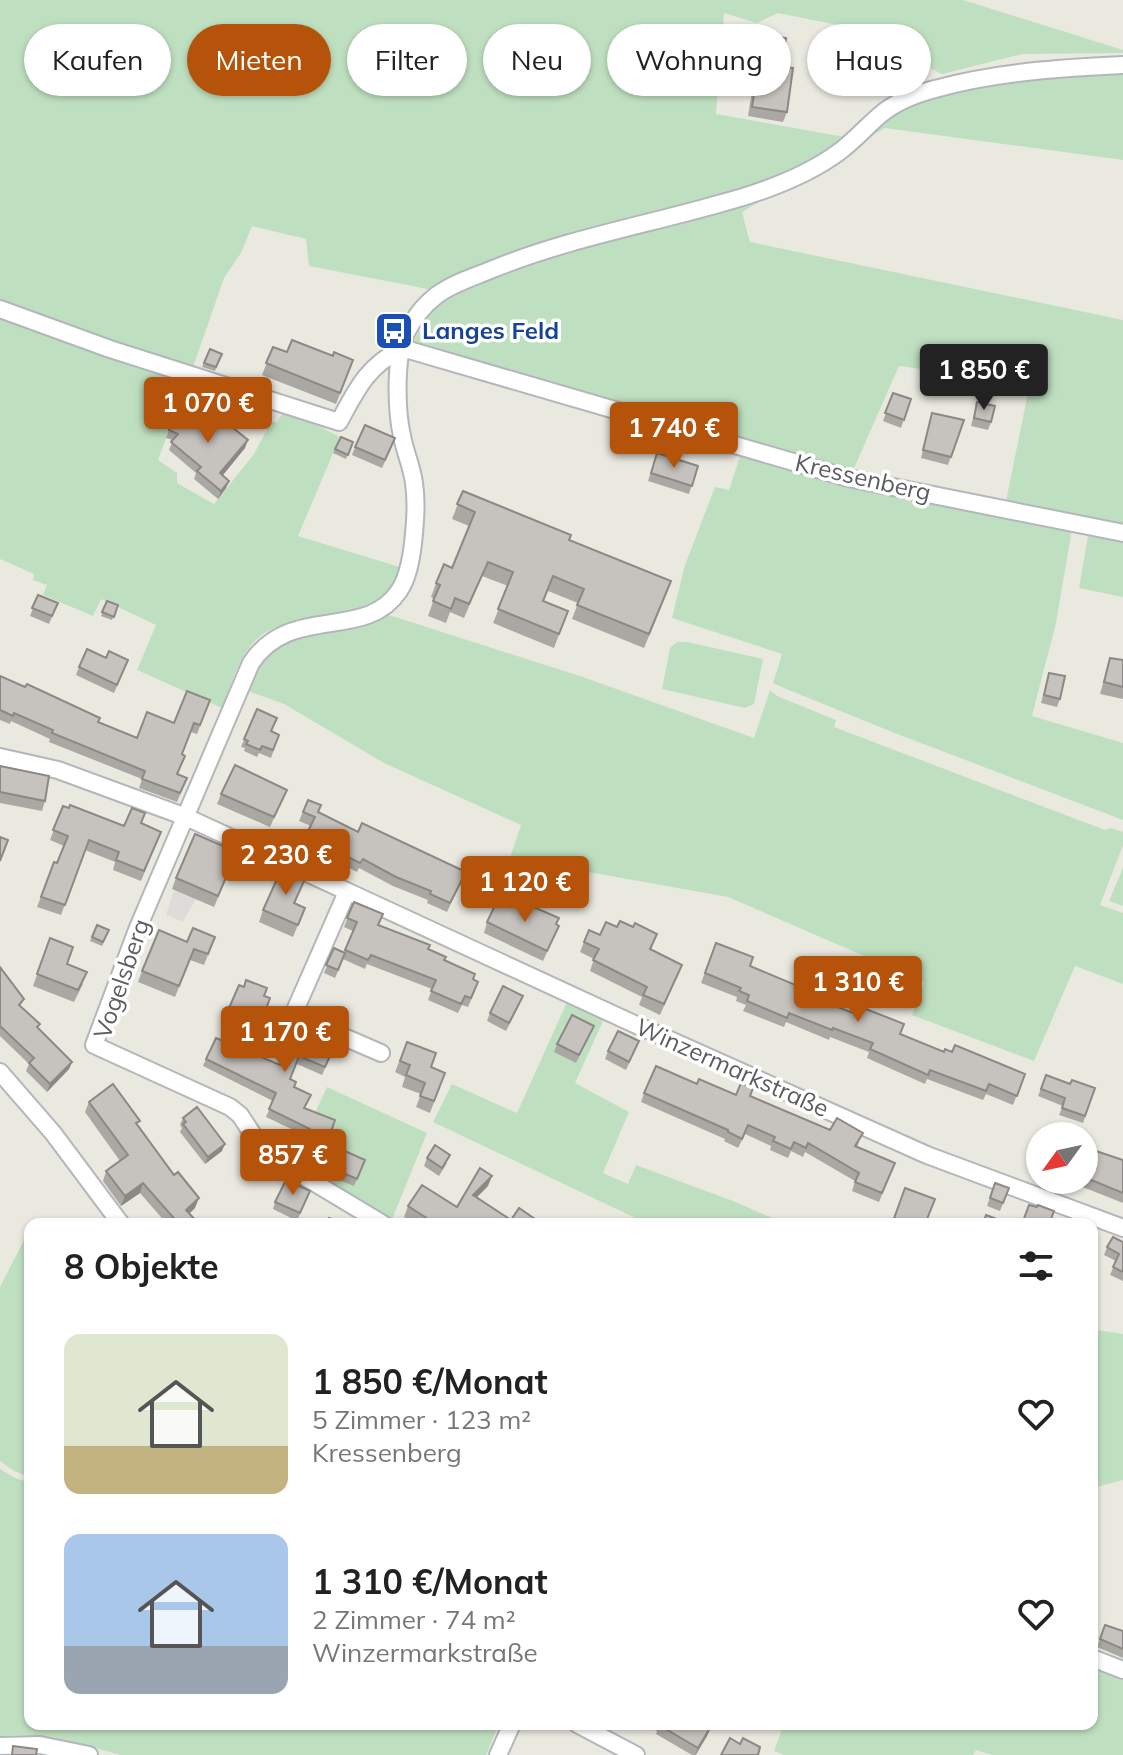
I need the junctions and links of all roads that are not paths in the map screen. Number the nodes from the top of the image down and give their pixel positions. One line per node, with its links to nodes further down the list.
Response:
1 (1123, 65): 3 (street)
2 (0, 309): 3 (street)
3 (402, 348): 4 (street, Kressenberg); 6 (street)
4 (1123, 533)
5 (0, 757): 6 (street, Winzermarkstraße)
6 (186, 817): 7 (street, Winzermarkstraße); 11 (street, Vogelsberg)
7 (347, 892): 8 (street); 12 (street, Winzermarkstraße)
8 (381, 1053)
9 (0, 1072): 10 (street)
10 (117, 1218)
11 (373, 1218)
12 (1096, 1218)
13 (1098, 1219): 14 (street, Winzermarkstraße)
14 (1123, 1228)
15 (1098, 1660): 16 (street)
16 (1123, 1670)
17 (509, 1730): 21 (street)
18 (588, 1730): 22 (street)
19 (0, 1746): 20 (street)
20 (89, 1755)
21 (498, 1755)
22 (636, 1755)

